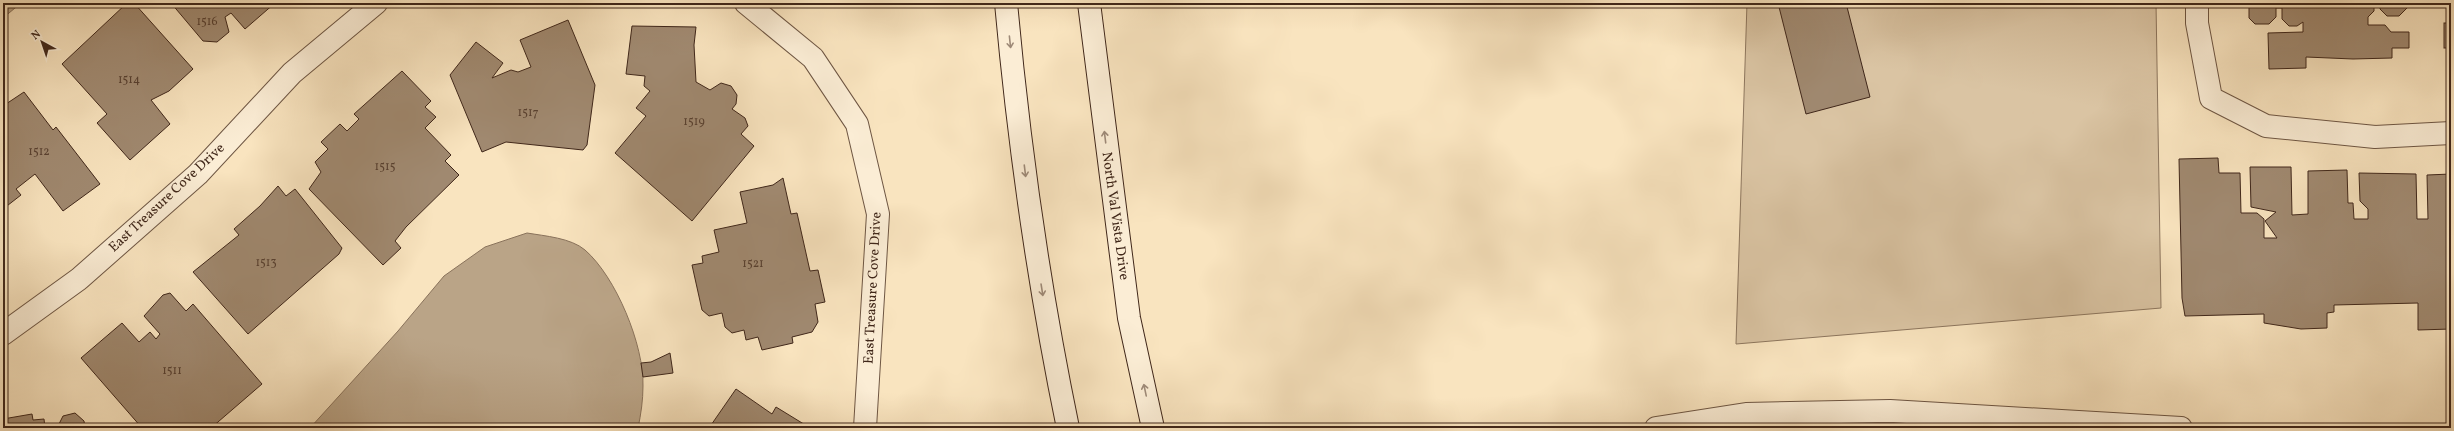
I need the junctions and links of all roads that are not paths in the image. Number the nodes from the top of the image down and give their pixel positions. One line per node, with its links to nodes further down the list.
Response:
1 (376, 3): 7 (street, East Treasure Cove Drive)
2 (746, 3): 8 (street, East Treasure Cove Drive)
3 (1006, 3): 9 (street, one-way to 9)
4 (1089, 3): 10 (street, North Val Vista Drive, one-way to 4)
5 (2197, 3): 6 (street)
6 (2451, 133)
7 (3, 334)
8 (865, 428)
9 (1068, 428)
10 (1153, 428)
11 (1656, 428): 12 (street)
12 (2181, 428)

